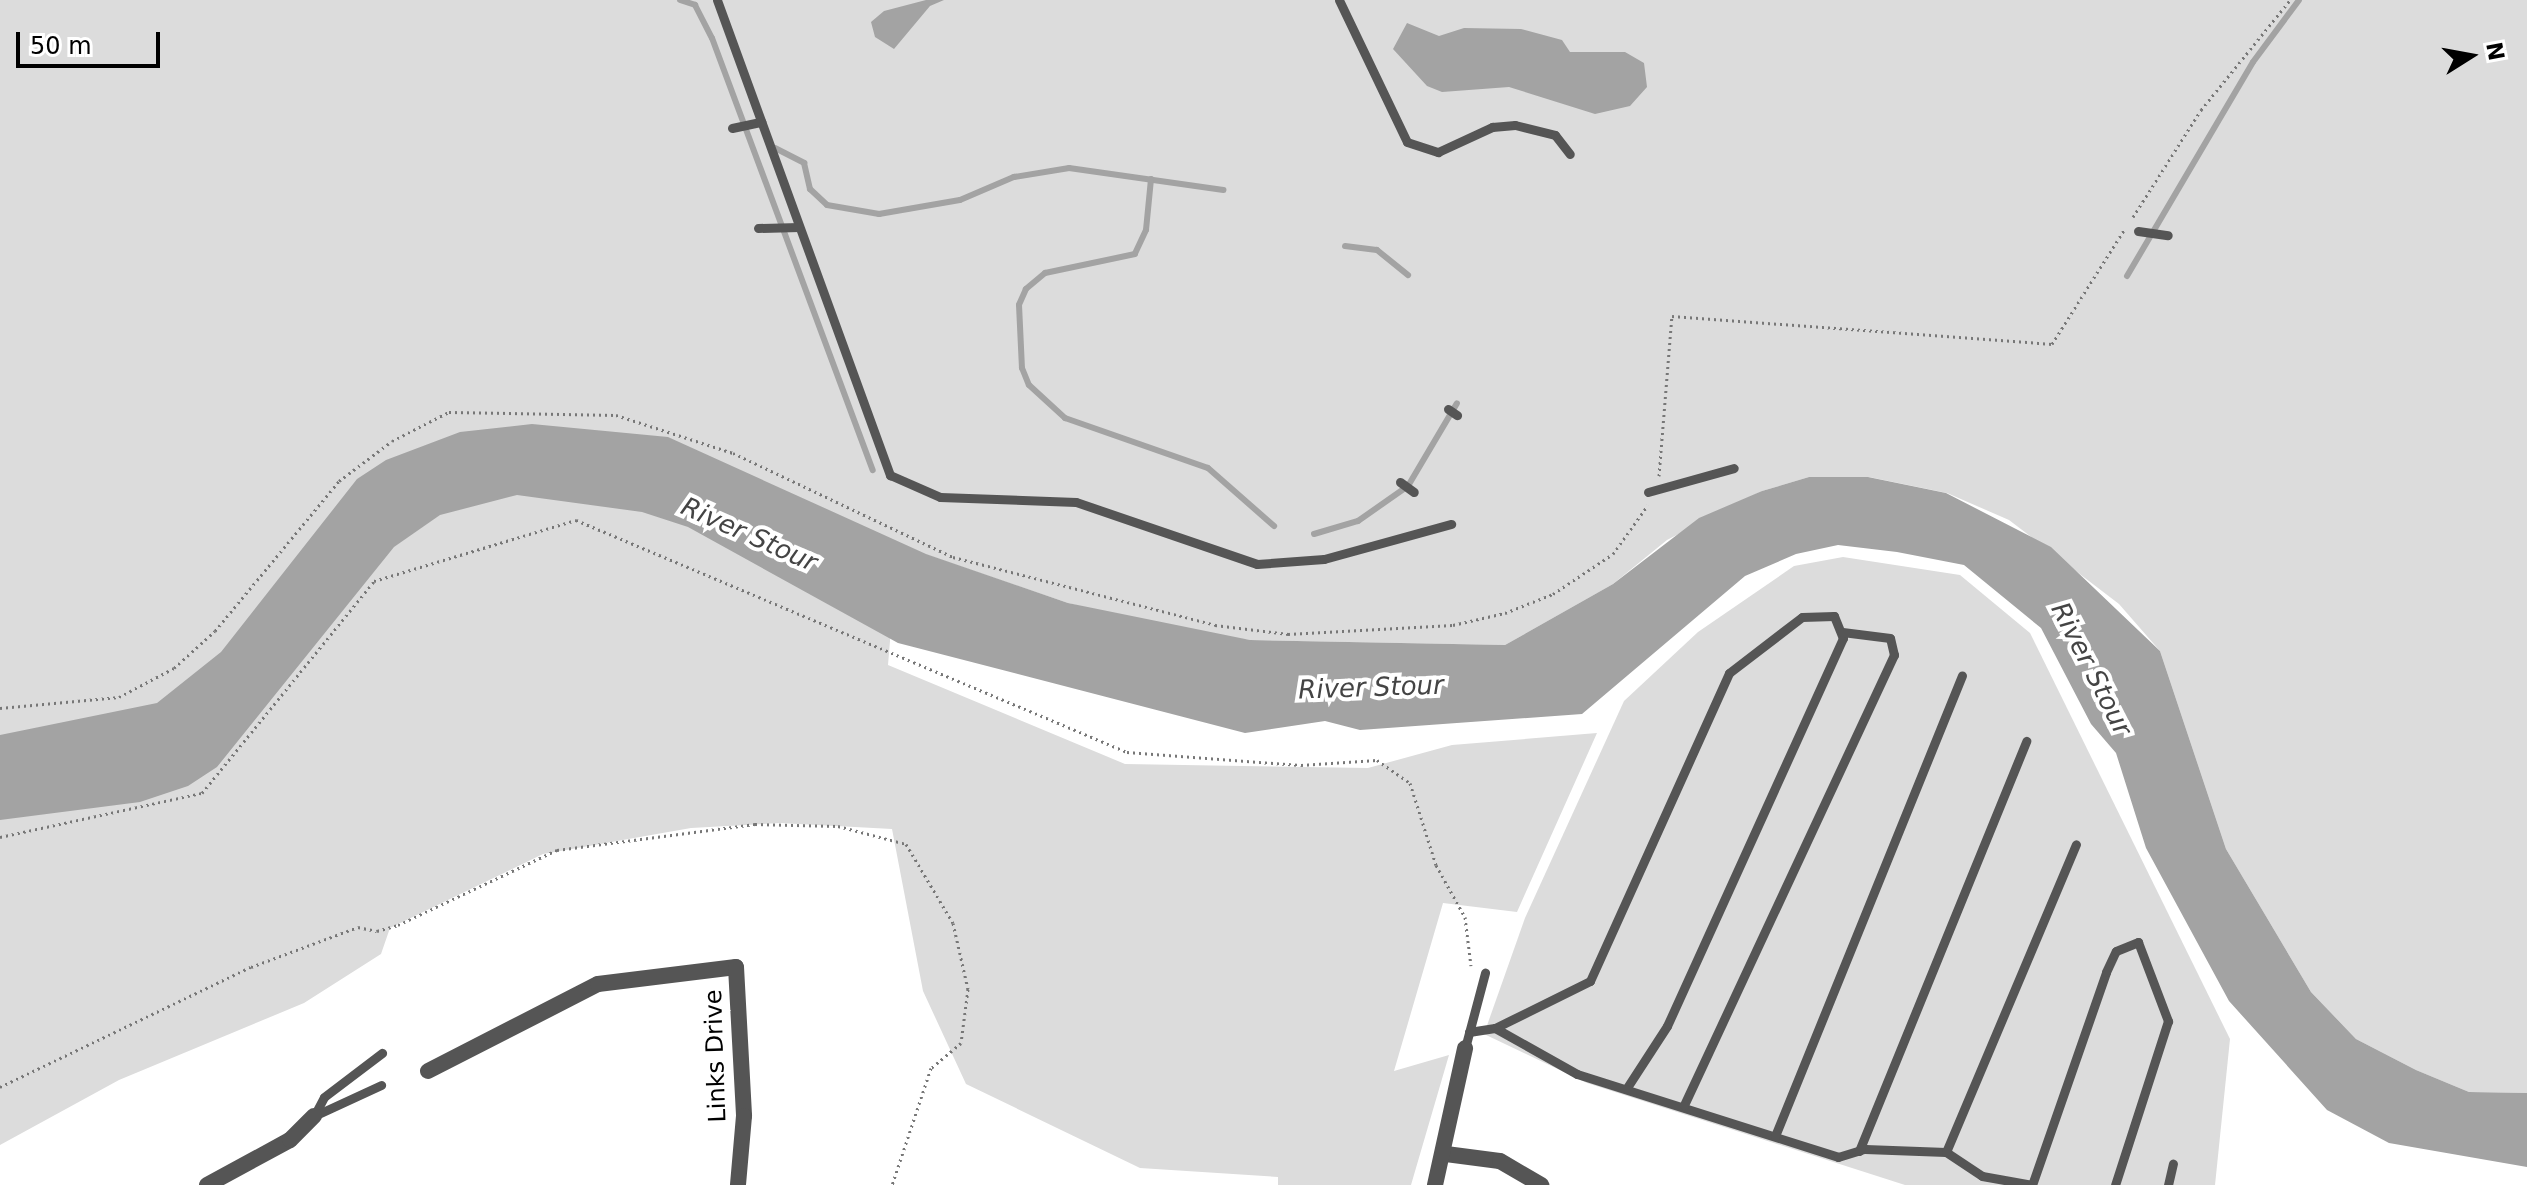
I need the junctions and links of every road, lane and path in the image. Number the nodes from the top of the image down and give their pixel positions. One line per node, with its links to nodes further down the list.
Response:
1 (717, 0): 4 (lane)
2 (1339, 0): 6 (lane)
3 (2290, 0): 13 (path)
4 (761, 122): 5 (lane); 7 (lane)
5 (732, 128)
6 (1570, 154)
7 (799, 227): 8 (lane); 15 (lane)
8 (758, 228)
9 (2138, 231): 10 (lane)
10 (2168, 235)
11 (1734, 468): 13 (lane)
12 (1400, 482): 14 (lane)
13 (1651, 491): 18 (path)
14 (1414, 492)
15 (1451, 524)
16 (1842, 632): 23 (lane); 28 (lane); 30 (lane)
17 (1962, 675): 32 (lane)
18 (0, 708)
19 (2026, 741): 33 (lane)
20 (0, 837): 22 (path)
21 (2076, 844): 34 (lane)
22 (1485, 973): 24 (lane)
23 (1495, 1028): 24 (lane); 28 (lane)
24 (1467, 1040): 35 (street)
25 (382, 1053): 31 (lane)
26 (428, 1071): 38 (street, Links Drive)
27 (381, 1085): 31 (lane)
28 (1628, 1086): 30 (lane)
29 (0, 1087): 39 (path)
30 (1684, 1105): 32 (lane)
31 (314, 1116): 37 (street)
32 (1775, 1136): 33 (lane)
33 (1859, 1151): 34 (lane)
34 (1946, 1152): 42 (lane)
35 (1446, 1154): 40 (street); 41 (street)
36 (2173, 1164): 44 (lane)
37 (207, 1185)
38 (738, 1185)
39 (892, 1185)
40 (1435, 1185)
41 (1541, 1185)
42 (2032, 1185): 43 (lane)
43 (2115, 1185)
44 (2168, 1185)

